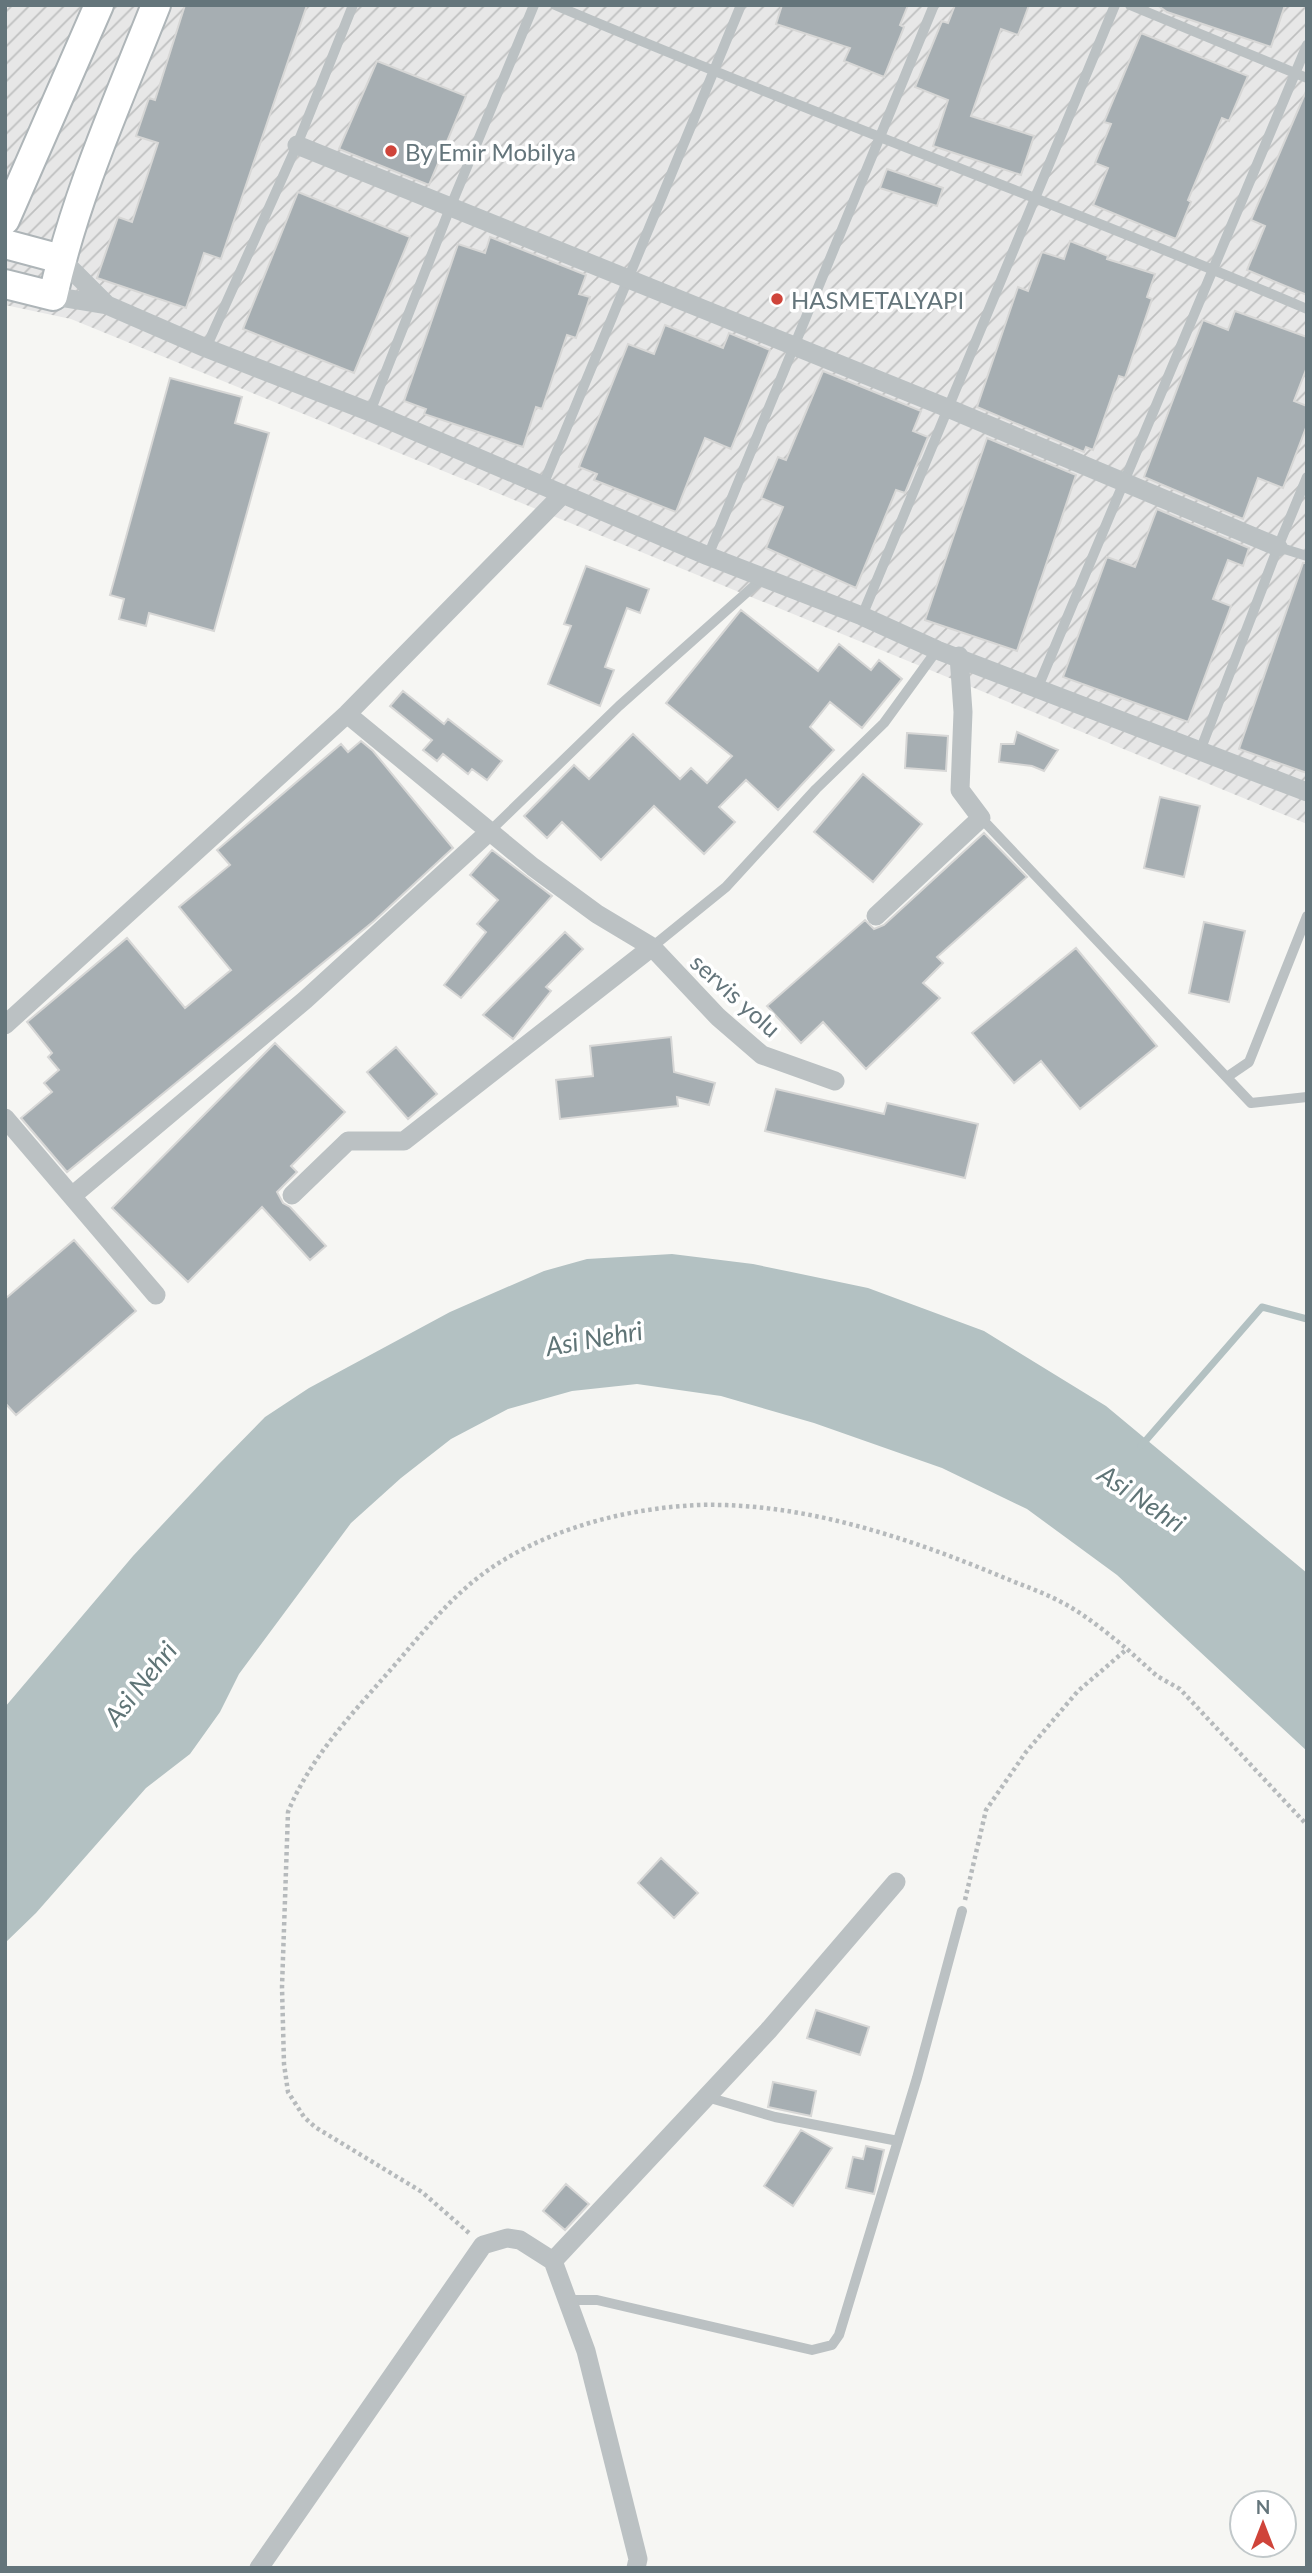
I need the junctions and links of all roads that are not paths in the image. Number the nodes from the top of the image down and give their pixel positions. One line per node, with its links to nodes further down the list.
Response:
1 (99, 5): 18 (street)
2 (156, 5): 20 (street)
3 (353, 5): 15 (lane)
4 (534, 5): 17 (lane)
5 (555, 5): 11 (lane)
6 (741, 5): 11 (lane)
7 (934, 5): 14 (lane)
8 (1115, 5): 16 (lane)
9 (1130, 5): 12 (lane)
10 (1307, 45): 12 (lane)
11 (713, 73): 14 (lane); 22 (lane)
12 (1295, 73): 13 (lane); 21 (lane)
13 (1307, 78)
14 (882, 136): 16 (lane); 27 (lane)
15 (297, 145): 17 (street); 28 (lane)
16 (1036, 198): 21 (lane); 29 (lane)
17 (450, 208): 22 (street); 30 (lane)
18 (5, 220)
19 (5, 244): 20 (street)
20 (61, 259): 24 (street); 25 (street)
21 (1215, 270): 26 (lane); 32 (lane)
22 (627, 279): 27 (street); 33 (lane)
23 (5, 284): 24 (street)
24 (52, 296): 25 (street)
25 (107, 305): 28 (street)
26 (1307, 309)
27 (795, 347): 29 (street); 36 (lane)
28 (206, 348): 30 (street)
29 (950, 409): 32 (street); 39 (lane)
30 (370, 412): 33 (street)
31 (1307, 477): 35 (lane)
32 (1125, 481): 35 (street); 42 (lane)
33 (543, 485): 34 (street)
34 (563, 494): 36 (street); 43 (street)
35 (1278, 547): 37 (lane); 44 (lane)
36 (708, 556): 38 (street)
37 (1307, 556)
38 (764, 577): 39 (street); 47 (lane)
39 (863, 616): 40 (street)
40 (937, 650): 41 (street); 50 (lane)
41 (959, 656): 42 (street); 46 (street)
42 (1038, 687): 44 (street)
43 (347, 714): 47 (street, servis yolu); 51 (street)
44 (1200, 751): 45 (street)
45 (1307, 792)
46 (981, 818): 48 (street); 52 (lane)
47 (489, 832): 50 (street, servis yolu); 57 (street)
48 (876, 916)
49 (1307, 916): 52 (lane)
50 (652, 947): 53 (street, servis yolu); 56 (street)
51 (5, 1025)
52 (1227, 1077): 54 (lane)
53 (835, 1081)
54 (1307, 1097)
55 (5, 1118): 57 (street)
56 (292, 1195)
57 (72, 1196): 58 (street)
58 (156, 1295)
59 (896, 1882): 61 (street)
60 (962, 1911): 62 (lane)
61 (707, 2097): 62 (lane); 63 (street)
62 (898, 2141): 64 (lane)
63 (553, 2261): 64 (street); 65 (street)
64 (568, 2300): 66 (street)
65 (259, 2568)
66 (636, 2568)

